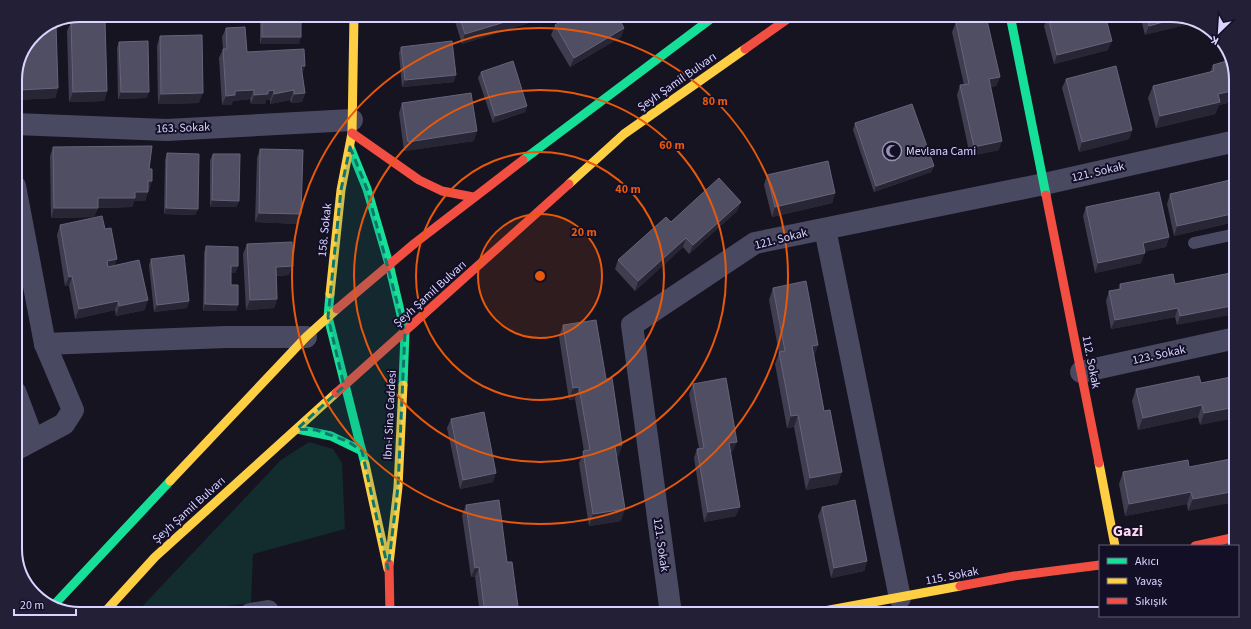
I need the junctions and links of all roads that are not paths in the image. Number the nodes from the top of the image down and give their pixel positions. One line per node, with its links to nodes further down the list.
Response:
1 (354, 22): 6 (main road, 158. Sokak)
2 (707, 22): 10 (main road)
3 (783, 22): 17 (main road, Şeyh Şamil Bulvarı)
4 (1011, 22): 9 (main road, 112. Sokak)
5 (22, 124): 6 (street, 163. Sokak)
6 (352, 126): 8 (main road, 158. Sokak); 10 (main road)
7 (1229, 143): 9 (street, 121. Sokak)
8 (350, 147): 15 (main road); 16 (main road, 158. Sokak)
9 (1044, 184): 12 (street, 121. Sokak); 21 (main road, 112. Sokak)
10 (473, 198): 15 (main road)
11 (22, 224): 20 (street)
12 (825, 229): 33 (street); 36 (street, 121. Sokak)
13 (1229, 236): 14 (lane)
14 (1194, 243)
15 (389, 264): 16 (main road); 17 (main road, Ibn-i Sina Caddesi)
16 (328, 317): 18 (main road); 22 (main road, Ibn-i Sina Caddesi)
17 (405, 332): 22 (main road, Şeyh Şamil Bulvarı); 31 (main road, Ibn-i Sina Caddesi)
18 (306, 337): 20 (street); 32 (main road)
19 (1229, 340): 21 (street, 123. Sokak)
20 (44, 344): 25 (street)
21 (1081, 372): 28 (main road, 112. Sokak)
22 (344, 386): 23 (main road, Şeyh Şamil Bulvarı); 26 (main road, Ibn-i Sina Caddesi)
23 (297, 429): 26 (main road); 34 (main road, Şeyh Şamil Bulvarı)
24 (22, 432): 25 (street)
25 (24, 444)
26 (362, 451): 31 (main road, Ibn-i Sina Caddesi)
27 (1229, 539): 29 (main road)
28 (1115, 545)
29 (1200, 545)
30 (1099, 565): 33 (main road, 115. Sokak)
31 (388, 569): 35 (main road, Ibn-i Sina Caddesi)
32 (57, 602)
33 (900, 602): 37 (main road, 115. Sokak)
34 (109, 607)
35 (390, 607)
36 (670, 607)
37 (862, 607)

